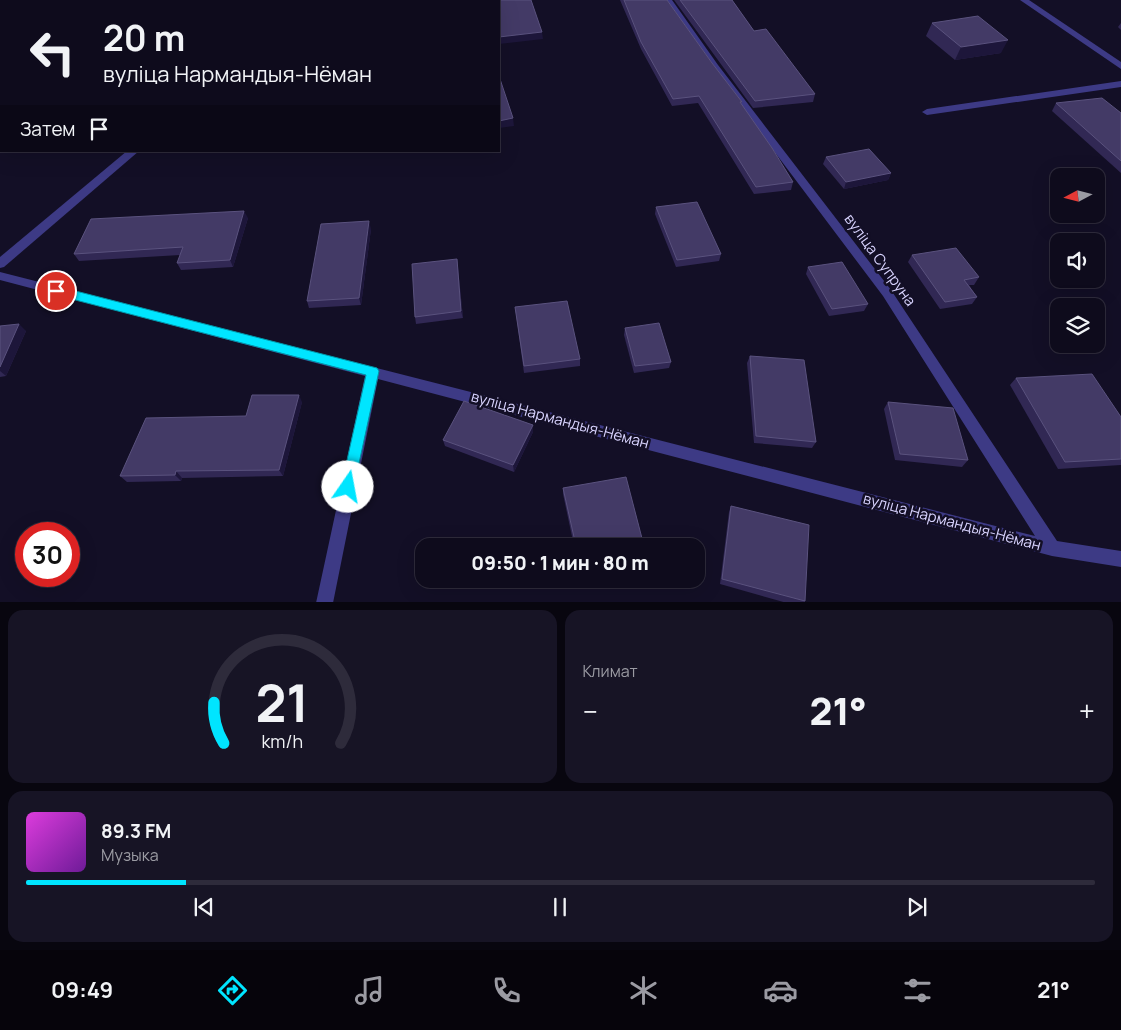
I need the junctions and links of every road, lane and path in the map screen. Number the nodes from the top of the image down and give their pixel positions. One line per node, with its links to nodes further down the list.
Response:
1 (668, 0): 10 (street, вуліца Супруна)
2 (1024, 0): 3 (street)
3 (1121, 66)
4 (1121, 84): 5 (street)
5 (927, 112)
6 (133, 152): 7 (street)
7 (0, 264)
8 (0, 276): 9 (street, вуліца Нармандыя-Нёман)
9 (373, 371): 10 (street, вуліца Нармандыя-Нёман); 12 (street)
10 (1052, 548): 11 (street, вуліца Нармандыя-Нёман)
11 (1121, 559)
12 (324, 602)

